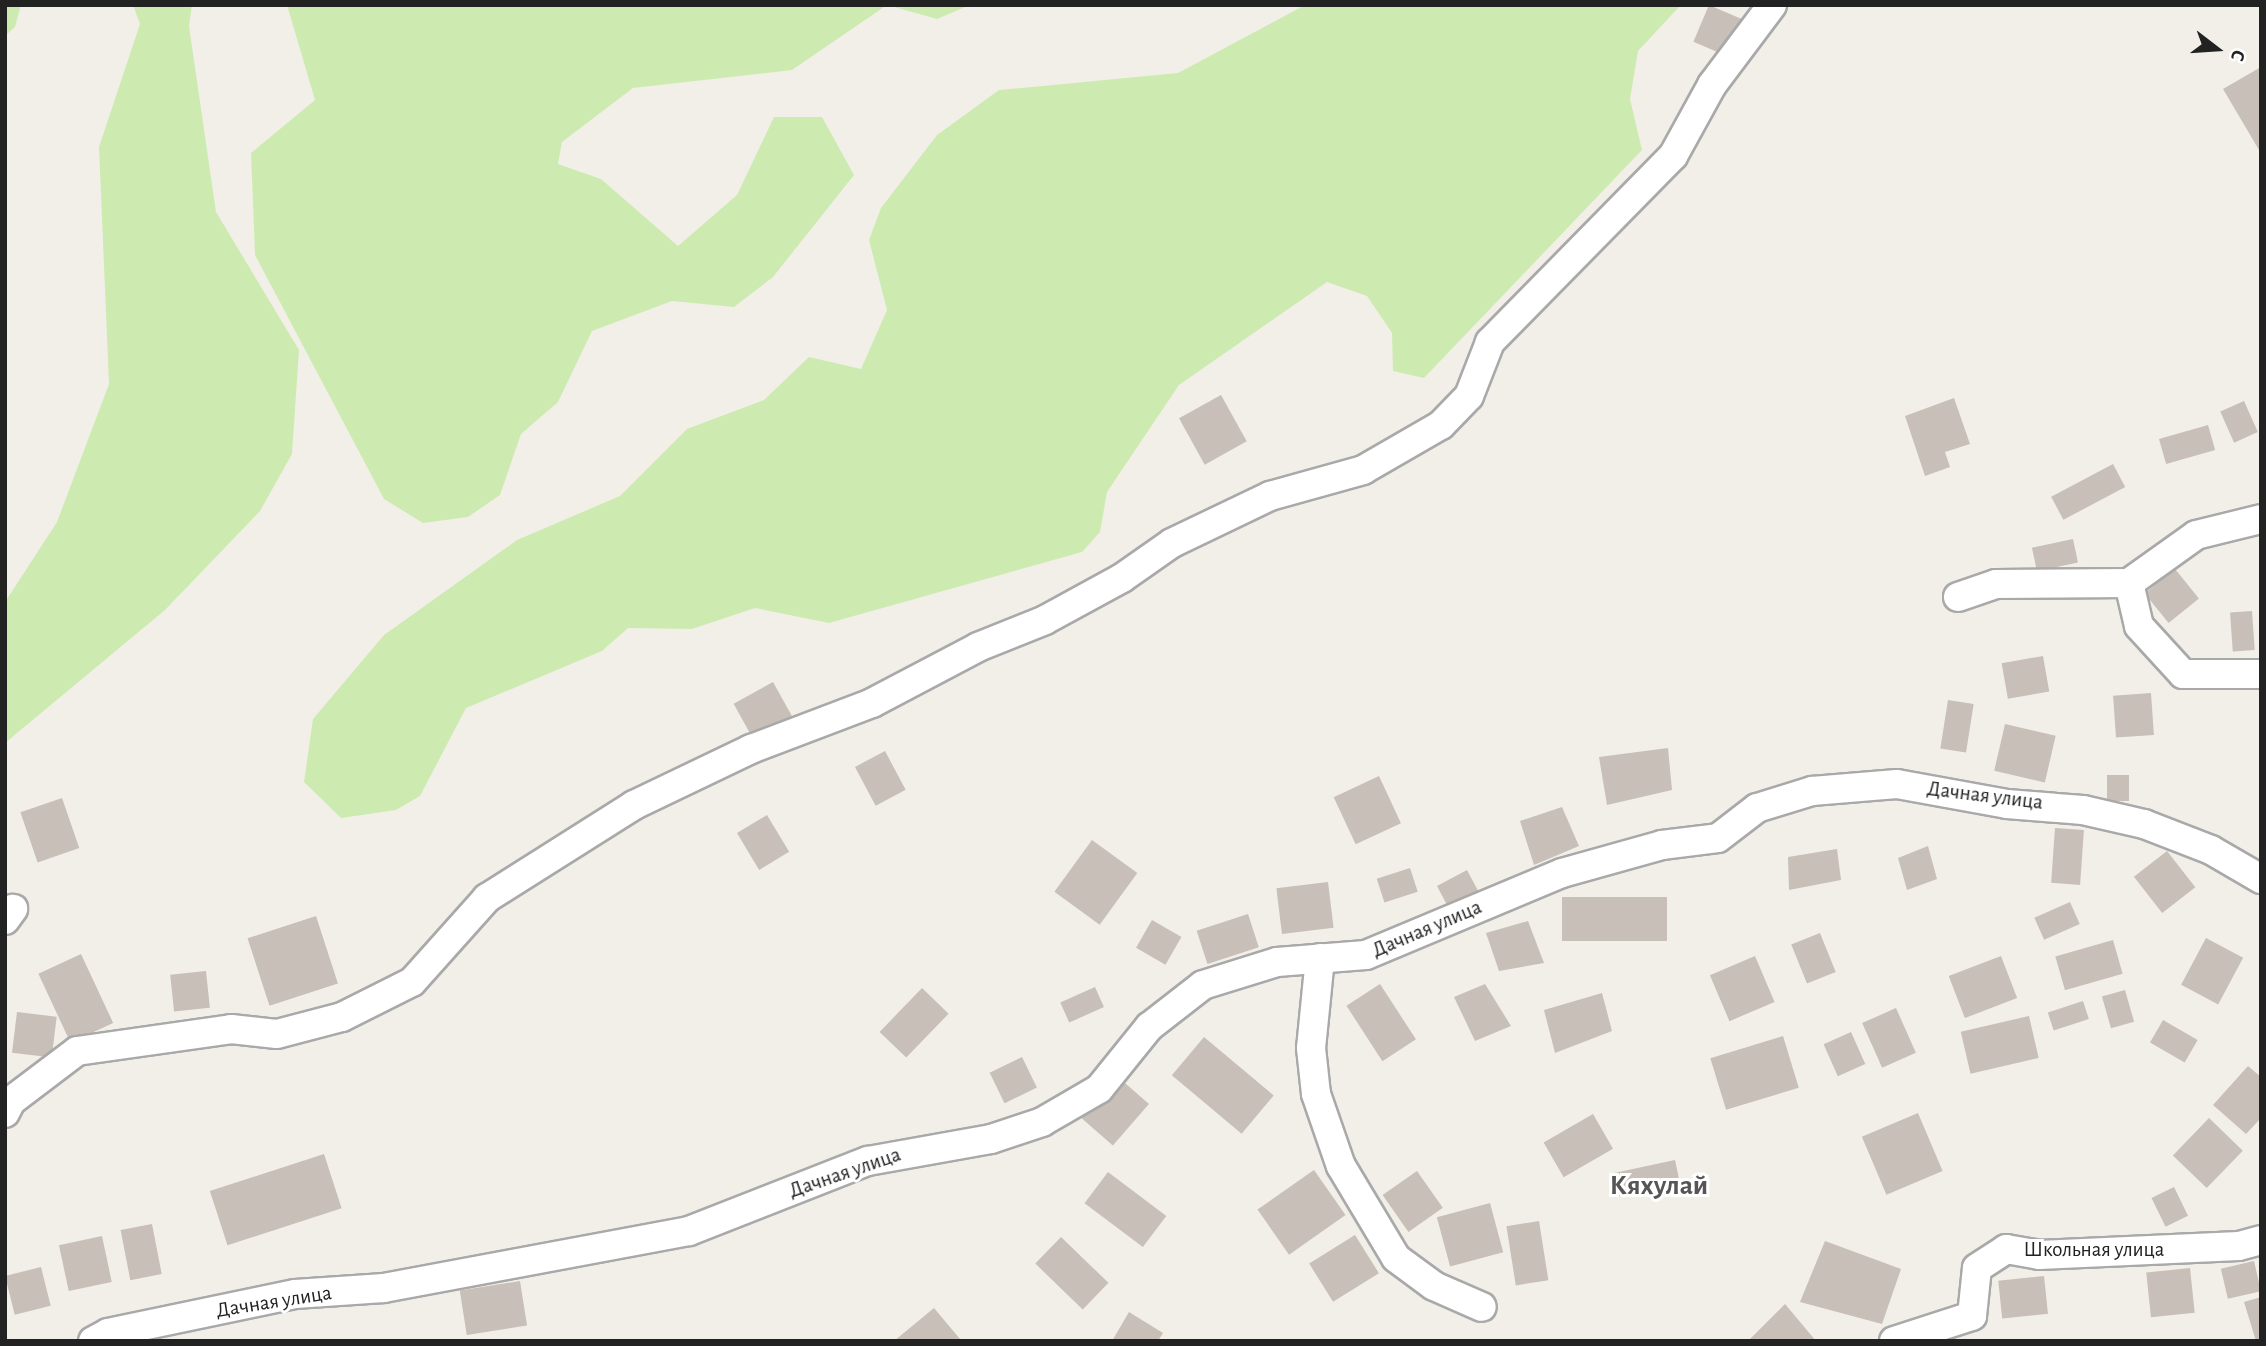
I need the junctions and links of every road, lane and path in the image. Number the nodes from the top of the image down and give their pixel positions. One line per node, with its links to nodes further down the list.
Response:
1 (1772, 5): 8 (street)
2 (2261, 519): 3 (street)
3 (2129, 583): 4 (street); 5 (street)
4 (1958, 597)
5 (2261, 674)
6 (2261, 879): 7 (street, Дачная улица)
7 (1320, 958): 10 (street); 11 (street, Дачная улица)
8 (5, 1113)
9 (2261, 1240): 12 (street, Школьная улица)
10 (1482, 1307)
11 (93, 1341)
12 (1894, 1341)

